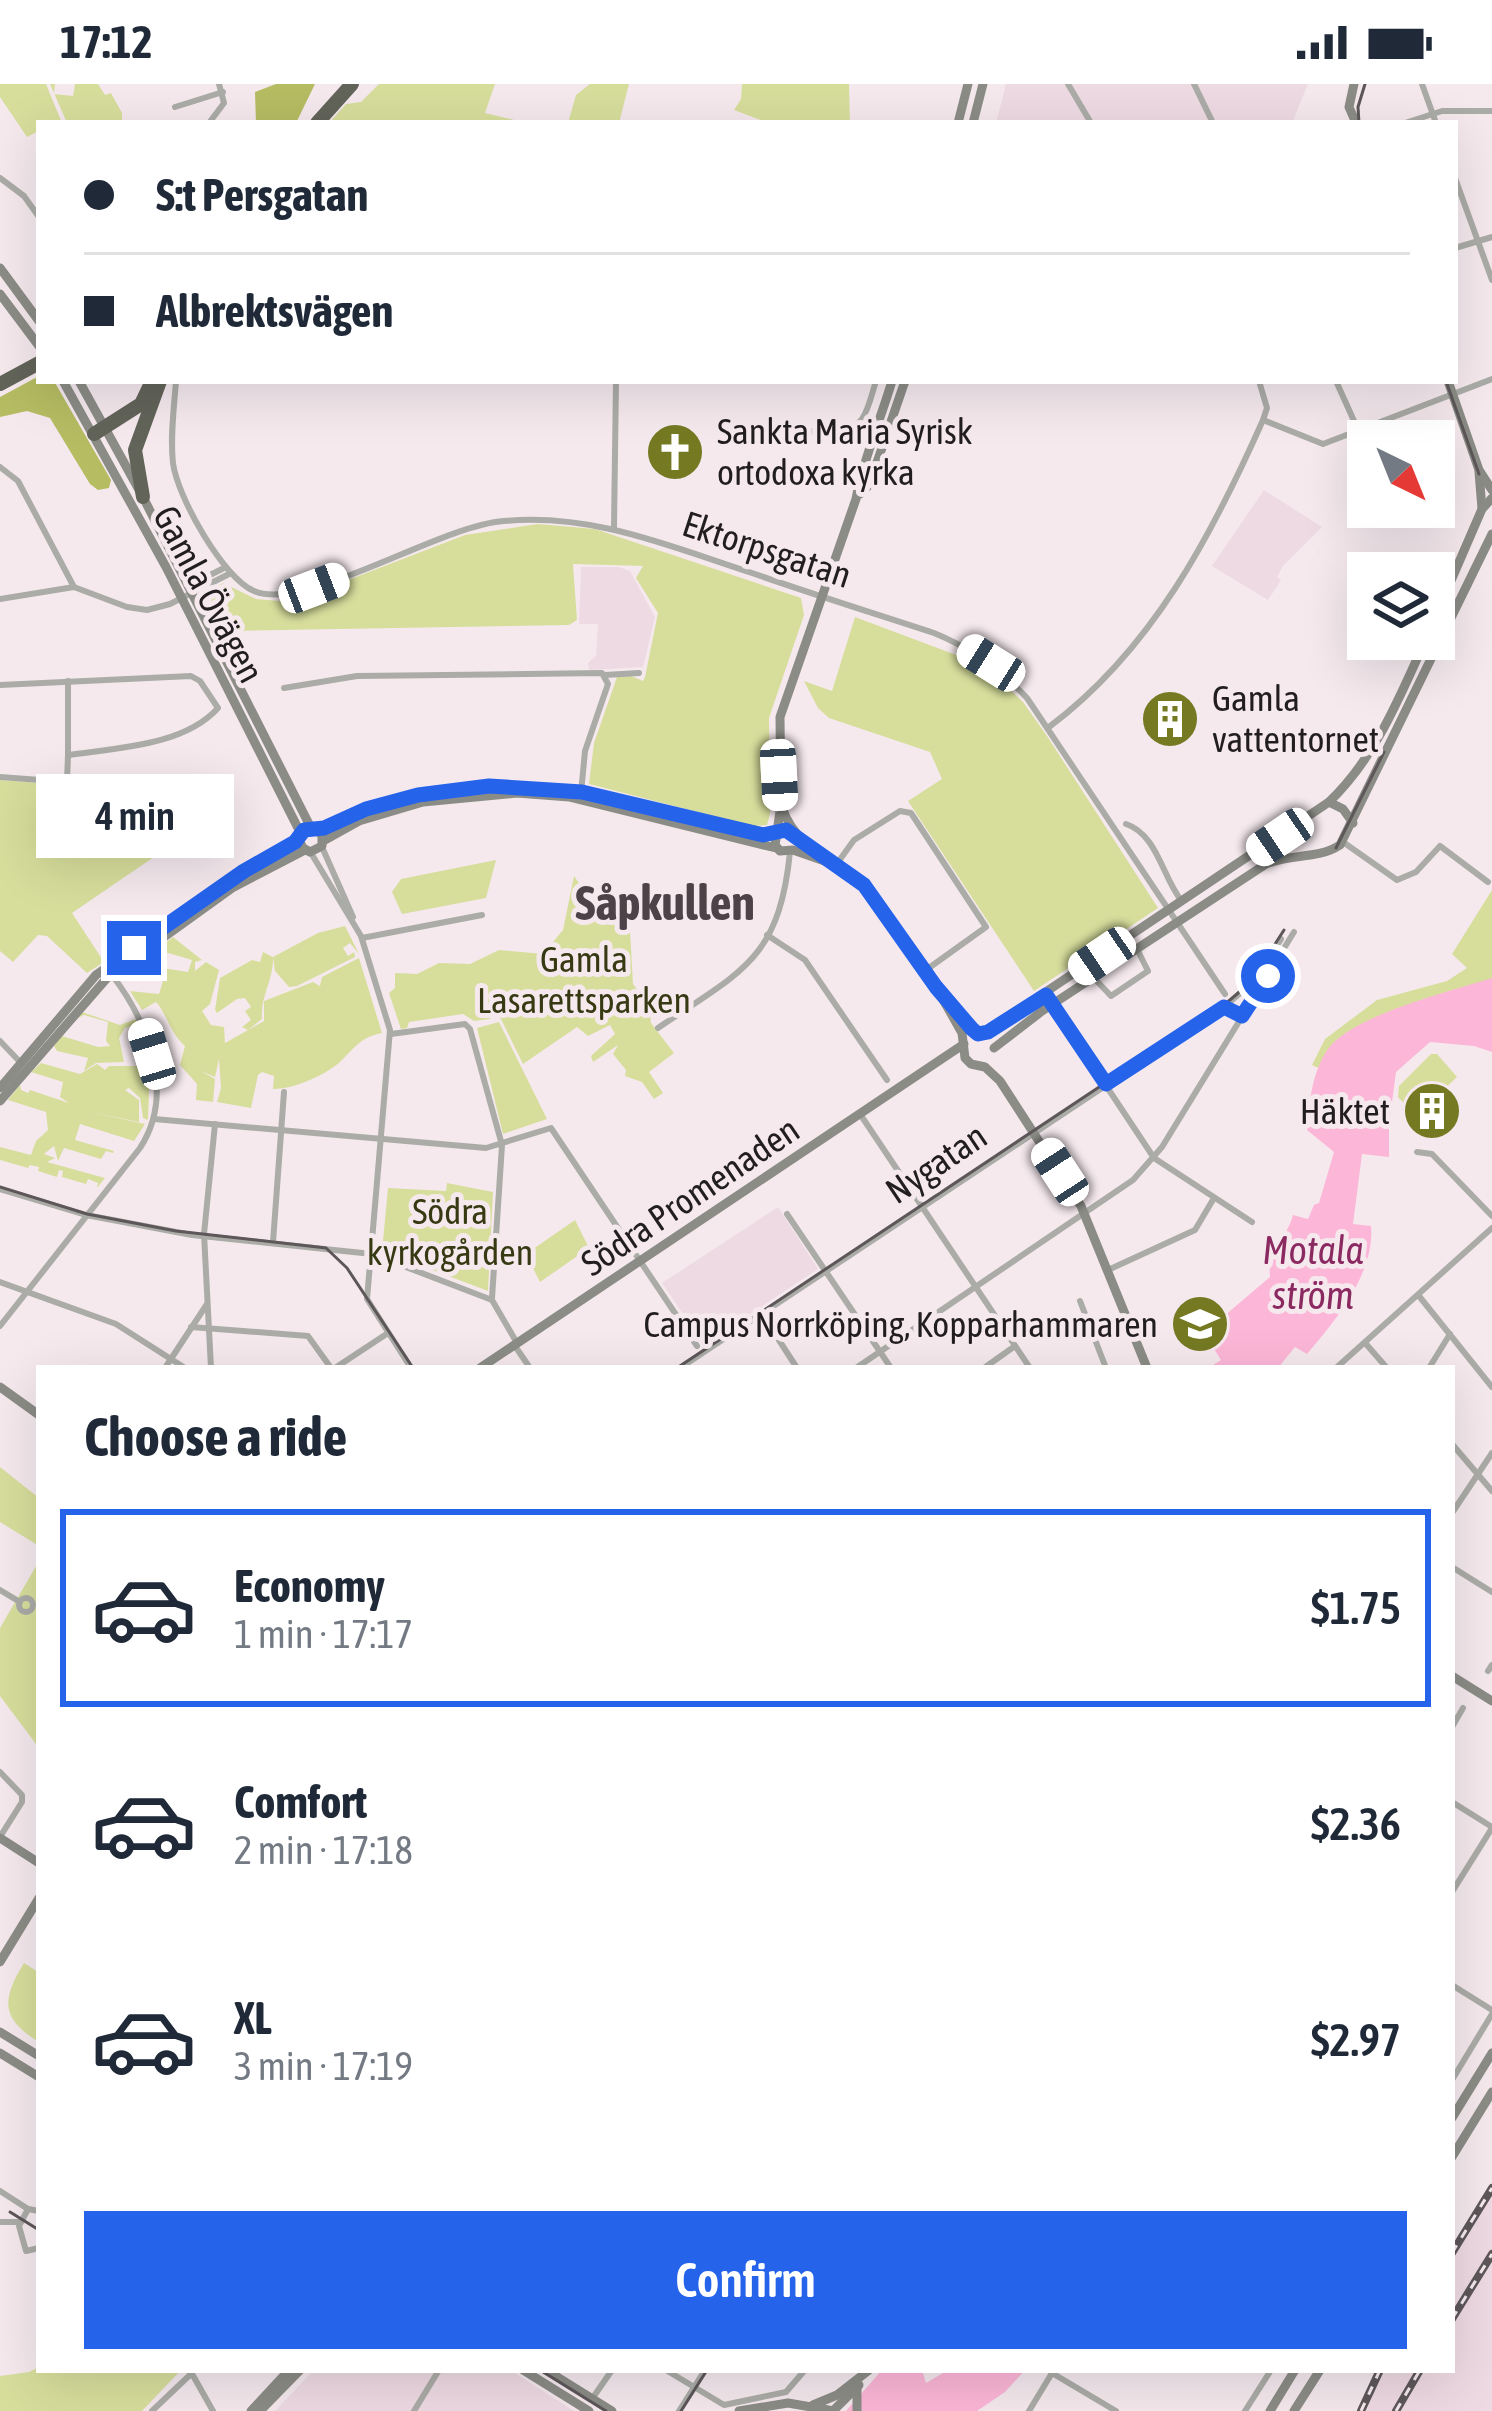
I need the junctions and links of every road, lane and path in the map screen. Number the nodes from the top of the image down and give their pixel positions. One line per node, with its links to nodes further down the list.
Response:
1 (342, 84): 14 (highway)
2 (352, 84): 15 (highway)
3 (968, 84): 16 (main road)
4 (982, 84): 17 (main road)
5 (1068, 84): 18 (street)
6 (1194, 84): 19 (street)
7 (1355, 84): 20 (main road)
8 (1422, 84): 12 (street)
9 (221, 88): 10 (street); 13 (street)
10 (175, 107)
11 (1492, 111): 12 (street)
12 (1432, 113): 21 (street); 22 (street)
13 (211, 120)
14 (311, 120)
15 (320, 120)
16 (959, 120)
17 (974, 120)
18 (1089, 120)
19 (1212, 120)
20 (1356, 120)
21 (1413, 120)
22 (1435, 120)
23 (0, 178): 25 (street)
24 (1458, 186): 27 (street)
25 (36, 213)
26 (1492, 237): 27 (street)
27 (1477, 240): 28 (street); 30 (street)
28 (1458, 247)
29 (0, 268): 32 (main road)
30 (1492, 280)
31 (0, 293): 33 (main road)
32 (36, 317)
33 (36, 341)
34 (36, 361): 35 (highway)
35 (0, 380)
36 (1492, 380): 49 (street)
37 (65, 384): 55 (main road, Gamla Övägen)
38 (80, 384): 55 (main road, Gamla Övägen)
39 (154, 384): 55 (highway)
40 (156, 384): 50 (highway)
41 (176, 384): 64 (street)
42 (616, 384): 62 (street)
43 (875, 384): 54 (street)
44 (891, 384): 58 (main road)
45 (904, 384): 58 (main road)
46 (1260, 384): 51 (street)
47 (1337, 384): 52 (street)
48 (1449, 384): 49 (main road)
49 (1452, 394): 53 (street); 59 (main road)
50 (155, 402): 55 (highway); 60 (highway)
51 (1263, 420): 56 (street); 76 (street)
52 (1352, 420)
53 (1383, 420)
54 (765, 428)
55 (102, 433): 60 (main road, Gamla Övägen); 67 (main road, Gamla Övägen)
56 (1347, 433)
57 (0, 467): 66 (street)
58 (869, 469): 68 (main road)
59 (1479, 470): 61 (main road); 61 (main road)
60 (143, 497): 67 (main road, Gamla Övägen)
61 (1488, 500): 65 (main road)
62 (614, 527): 64 (street, Ektorpsgatan); 68 (street, Ektorpsgatan)
63 (1492, 533): 82 (main road)
64 (227, 571): 67 (street)
65 (1455, 573)
66 (74, 586): 67 (street); 69 (street)
67 (185, 592): 86 (main road, Gamla Övägen); 88 (main road, Gamla Övägen)
68 (821, 596): 76 (street, Ektorpsgatan); 81 (main road)
69 (0, 599)
70 (1416, 660): 80 (main road)
71 (639, 673): 72 (street)
72 (605, 674): 75 (street); 79 (street)
73 (68, 681): 74 (street); 77 (street); 77 (street)
74 (0, 685)
75 (284, 688)
76 (1049, 727): 95 (street, Ektorpsgatan)
77 (68, 754): 78 (street)
78 (0, 777)
79 (581, 796): 86 (main road); 89 (main road)
80 (1329, 802): 82 (main road); 84 (main road)
81 (781, 805): 85 (main road); 89 (main road)
82 (1353, 823): 87 (main road)
83 (1126, 824): 93 (street)
84 (1299, 824): 90 (main road); 93 (main road)
85 (793, 834): 89 (main road); 89 (main road); 91 (main road)
86 (319, 836): 88 (main road); 88 (main road); 96 (street, Gamla Övägen)
87 (1343, 842): 90 (main road); 92 (street)
88 (304, 844): 96 (street, Gamla Övägen); 102 (main road)
89 (782, 845): 91 (main road); 98 (street)
90 (1301, 855): 95 (main road)
91 (836, 865): 103 (main road); 103 (street)
92 (1489, 882)
93 (1183, 903): 95 (main road)
94 (482, 915): 99 (street)
95 (1174, 916): 101 (main road); 106 (street, Ektorpsgatan); 107 (main road)
96 (356, 926): 99 (street, Gamla Övägen)
97 (1294, 932): 109 (street)
98 (767, 935): 110 (street); 119 (street)
99 (362, 938): 111 (street, Gamla Övägen)
100 (1281, 939): 108 (street, Nygatan)
101 (1137, 948): 104 (main road); 104 (street)
102 (109, 971): 117 (main road); 125 (street)
103 (925, 971): 105 (main road)
104 (1094, 977): 107 (main road)
105 (936, 987): 112 (main road); 114 (main road)
106 (1225, 994)
107 (1049, 999): 112 (main road); 115 (main road); 120 (street)
108 (1224, 1007): 109 (street); 120 (street, Nygatan)
109 (1242, 1016): 132 (street)
110 (658, 1028)
111 (391, 1034): 129 (street, Gamla Övägen); 130 (street)
112 (980, 1034): 114 (main road, Södra Promenaden); 115 (main road)
113 (0, 1041): 117 (street)
114 (964, 1042): 116 (main road); 118 (main road, Södra Promenaden)
115 (989, 1057): 116 (main road); 127 (main road)
116 (968, 1062): 118 (main road, Södra Promenaden)
117 (24, 1066): 121 (main road); 123 (main road)
118 (930, 1068): 124 (main road, Södra Promenaden)
119 (887, 1080)
120 (1106, 1084): 127 (street, Nygatan); 132 (street)
121 (0, 1088)
122 (284, 1092): 128 (street)
123 (0, 1101)
124 (860, 1114): 135 (street); 145 (main road, Södra Promenaden)
125 (154, 1119): 126 (street); 137 (street)
126 (215, 1124): 128 (street); 142 (street)
127 (1033, 1130): 135 (street, Nygatan); 138 (main road)
128 (283, 1131): 129 (street); 143 (street)
129 (382, 1139): 130 (street); 144 (street, Gamla Övägen)
130 (502, 1145): 145 (street); 152 (street)
131 (1417, 1153): 139 (street)
132 (1154, 1158): 134 (street); 138 (street)
133 (0, 1190): 137 (street)
134 (1214, 1198): 140 (street); 147 (street)
135 (921, 1205): 146 (street, Nygatan); 149 (street)
136 (788, 1214): 146 (street)
137 (86, 1215): 142 (street); 150 (street)
138 (1085, 1215): 147 (main road); 149 (street)
139 (1492, 1216)
140 (1252, 1222)
141 (1492, 1228): 151 (street)
142 (204, 1237): 143 (street); 154 (street)
143 (273, 1242): 144 (street)
144 (372, 1254): 152 (street); 159 (street, Gamla Övägen)
145 (640, 1261): 161 (main road, Södra Promenaden); 163 (street)
146 (826, 1270): 155 (street, Nygatan); 165 (street)
147 (1108, 1270): 182 (main road)
148 (0, 1282): 150 (street)
149 (977, 1289): 164 (street); 165 (street)
150 (27, 1290): 156 (street); 166 (street)
151 (1418, 1295): 160 (street); 162 (street)
152 (491, 1300): 161 (street)
153 (1080, 1301): 181 (street)
154 (207, 1304): 157 (street); 158 (street)
155 (762, 1314): 175 (street, Nygatan); 176 (street)
156 (0, 1327)
157 (191, 1327): 158 (street); 166 (street)
158 (209, 1328): 169 (street); 170 (street)
159 (388, 1333): 171 (street); 172 (street, Gamla Övägen)
160 (1450, 1334): 185 (street); 187 (street)
161 (516, 1344): 173 (main road, Södra Promenaden); 174 (street)
162 (1366, 1344): 183 (street); 184 (street)
163 (697, 1346)
164 (1015, 1346): 179 (street); 180 (street)
165 (880, 1352): 177 (street); 178 (street)
166 (172, 1358): 167 (street); 168 (street)
167 (168, 1365)
168 (181, 1365)
169 (211, 1365)
170 (331, 1365)
171 (338, 1365)
172 (409, 1365)
173 (484, 1365)
174 (528, 1365)
175 (685, 1365)
176 (795, 1365)
177 (860, 1365)
178 (889, 1365)
179 (988, 1365)
180 (1028, 1365)
181 (1105, 1365)
182 (1146, 1365)
183 (1340, 1365)
184 (1384, 1365)
185 (1431, 1365)
186 (0, 1387): 188 (main road)
187 (1492, 1387)
188 (36, 1412)
189 (1455, 1448): 191 (street)
190 (1492, 1453): 191 (street)
191 (1477, 1474): 192 (street); 193 (street)
192 (1492, 1491)
193 (1455, 1508)
194 (1455, 1569): 196 (street)
195 (0, 1590): 197 (street)
196 (1492, 1592)
197 (20, 1602)
198 (1455, 1678): 199 (main road)
199 (1492, 1701)
200 (1463, 1708): 201 (street)
201 (1455, 1721)
202 (0, 1772): 205 (street)
203 (1455, 1804): 204 (street)
204 (1492, 1827): 207 (street)
205 (0, 1838): 206 (main road)
206 (36, 1861)
207 (1455, 1887)
208 (36, 1903): 209 (main road)
209 (0, 1962)
210 (1455, 1987): 211 (street)
211 (1492, 2012): 217 (street)
212 (0, 2032): 215 (main road)
213 (0, 2053): 216 (main road)
214 (1492, 2053): 219 (main road)
215 (36, 2054)
216 (36, 2075)
217 (1455, 2075)
218 (1492, 2092): 220 (main road)
219 (1455, 2113)
220 (1455, 2151)
221 (0, 2191): 222 (street)
222 (28, 2209): 223 (street); 225 (street)
223 (36, 2210)
224 (0, 2222): 225 (street)
225 (19, 2222): 226 (street)
226 (36, 2249)
227 (189, 2373): 249 (street)
228 (192, 2373): 250 (street)
229 (286, 2373): 251 (main road)
230 (297, 2373): 252 (main road)
231 (437, 2373): 253 (street)
232 (528, 2373): 248 (main road)
233 (549, 2373): 248 (main road)
234 (610, 2373): 248 (street)
235 (671, 2373): 244 (street)
236 (703, 2373): 244 (street)
237 (803, 2373): 244 (street)
238 (865, 2373): 245 (main road)
239 (1052, 2373): 258 (street)
240 (1056, 2373): 259 (street)
241 (1269, 2373): 260 (street)
242 (1293, 2373): 261 (main road)
243 (1318, 2373): 262 (main road)
244 (694, 2388): 255 (street)
245 (837, 2395): 247 (main road); 257 (main road)
246 (856, 2399): 257 (main road)
247 (813, 2405): 256 (main road); 257 (main road)
248 (583, 2407): 254 (main road)
249 (155, 2410)
250 (213, 2411)
251 (251, 2411)
252 (260, 2411)
253 (414, 2411)
254 (612, 2411)
255 (680, 2411)
256 (739, 2411)
257 (831, 2411)
258 (1029, 2411)
259 (1116, 2411)
260 (1245, 2411)
261 (1270, 2411)
262 (1294, 2411)

